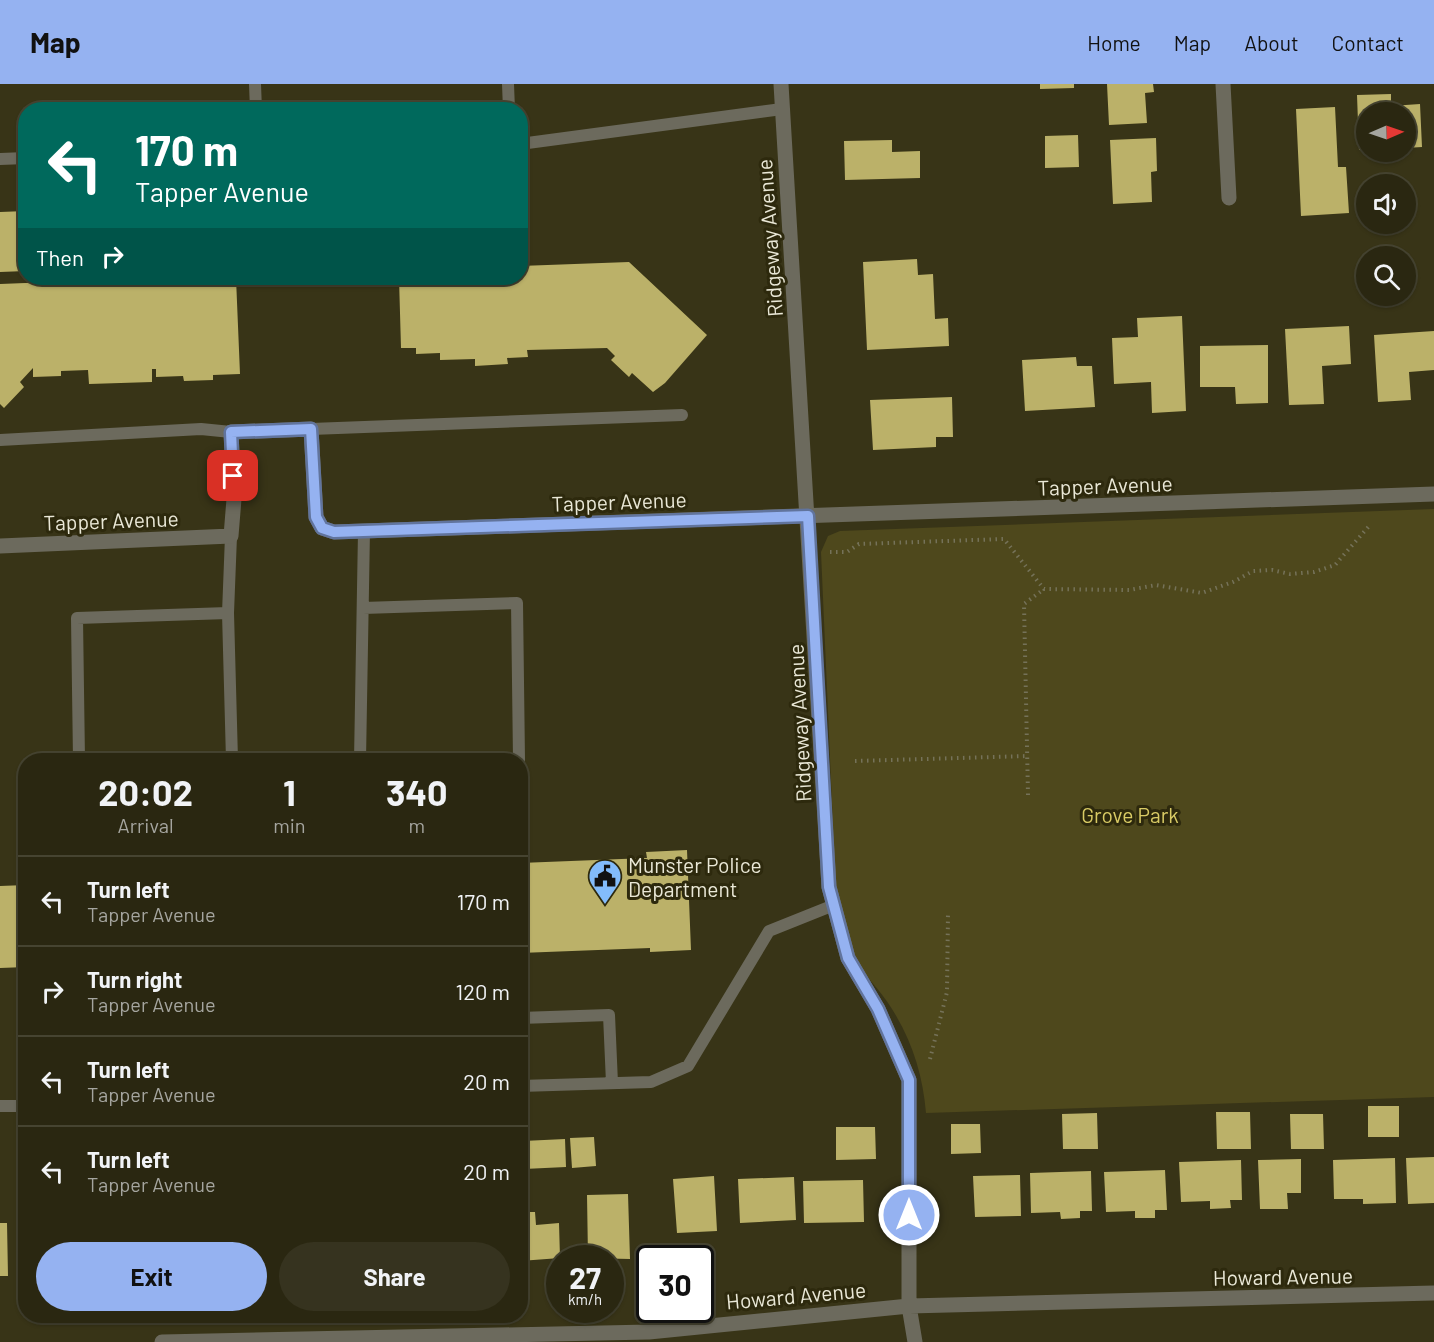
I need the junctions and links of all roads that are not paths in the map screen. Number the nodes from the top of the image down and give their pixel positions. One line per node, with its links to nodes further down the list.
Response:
1 (255, 84): 5 (lane)
2 (508, 84): 6 (lane)
3 (781, 84): 7 (street, Ridgeway Avenue)
4 (1223, 84): 11 (street)
5 (256, 102)
6 (509, 102)
7 (782, 109): 8 (lane); 17 (street, Ridgeway Avenue)
8 (528, 143)
9 (18, 158): 10 (lane)
10 (0, 159)
11 (1229, 198)
12 (682, 415): 13 (lane)
13 (311, 429): 14 (street); 18 (street, Tapper Avenue)
14 (231, 432): 15 (lane); 19 (street)
15 (0, 440)
16 (1434, 494): 17 (street, Tapper Avenue)
17 (808, 516): 18 (street, Tapper Avenue); 27 (street, Ridgeway Avenue)
18 (364, 531): 21 (lane)
19 (231, 536): 20 (street, Tapper Avenue); 22 (lane)
20 (0, 546)
21 (363, 608): 25 (lane); 26 (lane)
22 (228, 613): 23 (lane); 24 (lane)
23 (79, 753)
24 (232, 753)
25 (360, 753)
26 (519, 753)
27 (834, 905): 29 (lane); 34 (street, Ridgeway Avenue)
28 (528, 1018): 29 (lane)
29 (612, 1083): 30 (lane)
30 (528, 1086)
31 (0, 1106): 32 (lane)
32 (18, 1106)
33 (1434, 1293): 34 (street, Howard Avenue)
34 (909, 1306): 35 (street, Howard Avenue); 36 (street, Ridgeway Avenue)
35 (162, 1342)
36 (915, 1342)

